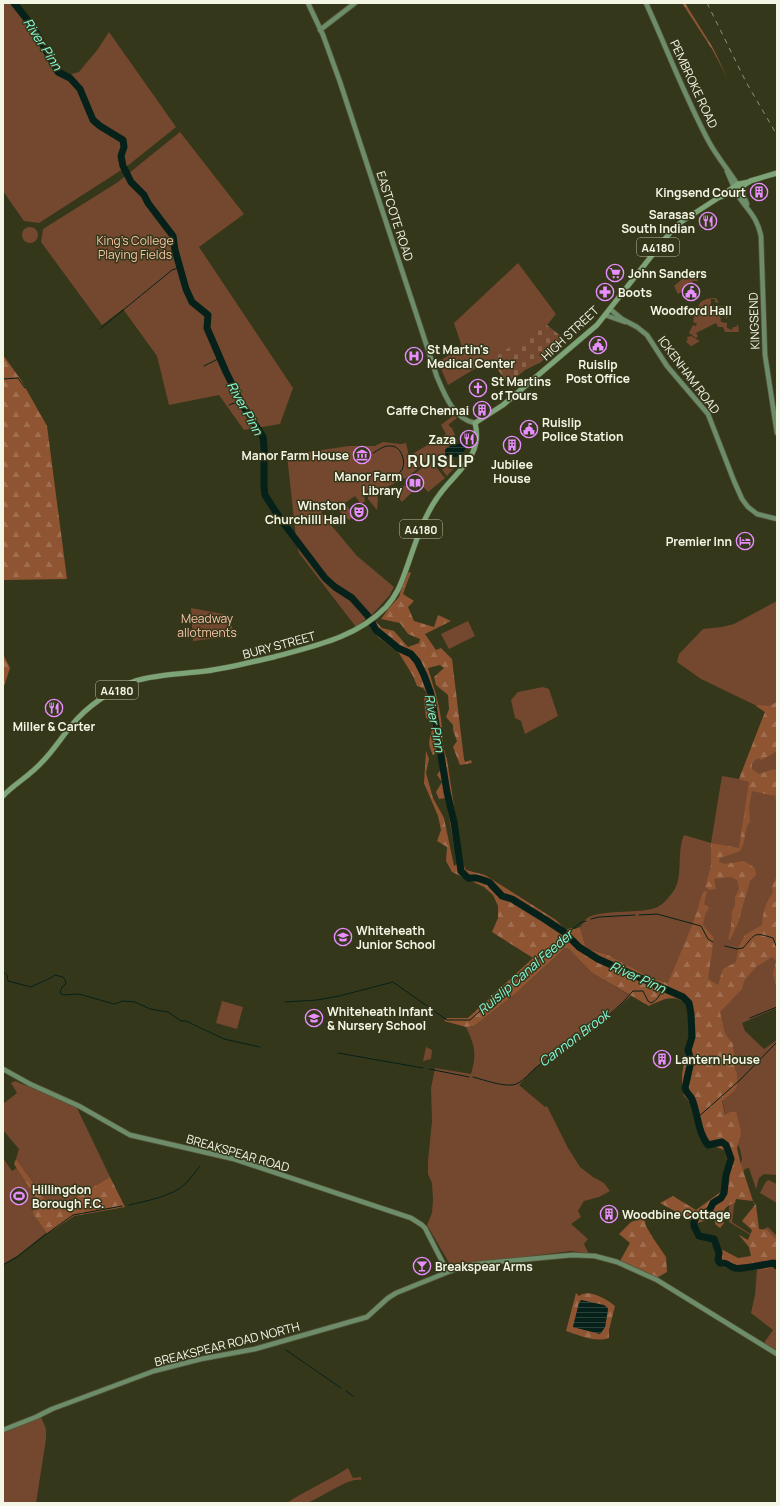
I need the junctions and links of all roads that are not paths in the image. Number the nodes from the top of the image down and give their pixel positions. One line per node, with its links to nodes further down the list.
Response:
1 (308, 3): 4 (street, EASTCOTE ROAD)
2 (355, 3): 4 (street)
3 (646, 3): 6 (street, PEMBROKE ROAD)
4 (320, 30): 10 (street, EASTCOTE ROAD)
5 (777, 173): 6 (main road)
6 (736, 187): 7 (main road, HIGH STREET / A4180); 11 (street, KINGSEND)
7 (610, 309): 8 (main road, HIGH STREET / A4180); 9 (street, ICKENHAM ROAD)
8 (605, 315): 9 (street, ICKENHAM ROAD); 10 (main road, HIGH STREET / A4180)
9 (629, 323): 12 (street, ICKENHAM ROAD)
10 (476, 423): 13 (main road, BURY STREET / A4180)
11 (777, 433)
12 (777, 519)
13 (3, 796)
14 (3, 1069): 15 (street, BREAKSPEAR ROAD)
15 (451, 1271): 16 (street, BREAKSPEAR ROAD NORTH); 17 (street, BREAKSPEAR ROAD NORTH)
16 (777, 1354)
17 (3, 1430)

